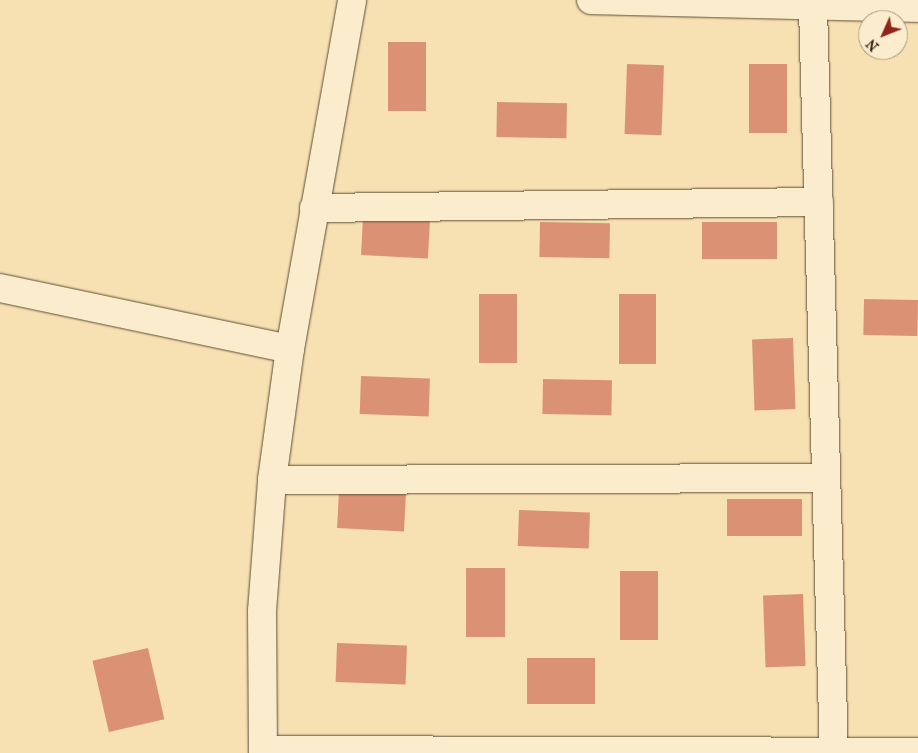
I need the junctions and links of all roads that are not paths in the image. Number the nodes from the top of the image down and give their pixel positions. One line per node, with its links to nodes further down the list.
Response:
1 (352, 0): 6 (street)
2 (591, 0): 3 (street)
3 (814, 8): 4 (street); 5 (street)
4 (918, 8)
5 (819, 202): 6 (street); 9 (street)
6 (314, 208): 8 (street)
7 (0, 288): 8 (street)
8 (290, 349): 10 (street)
9 (823, 478): 10 (street); 12 (street)
10 (272, 480): 11 (street)
11 (263, 752): 12 (street)
12 (834, 752): 13 (street)
13 (918, 752)

